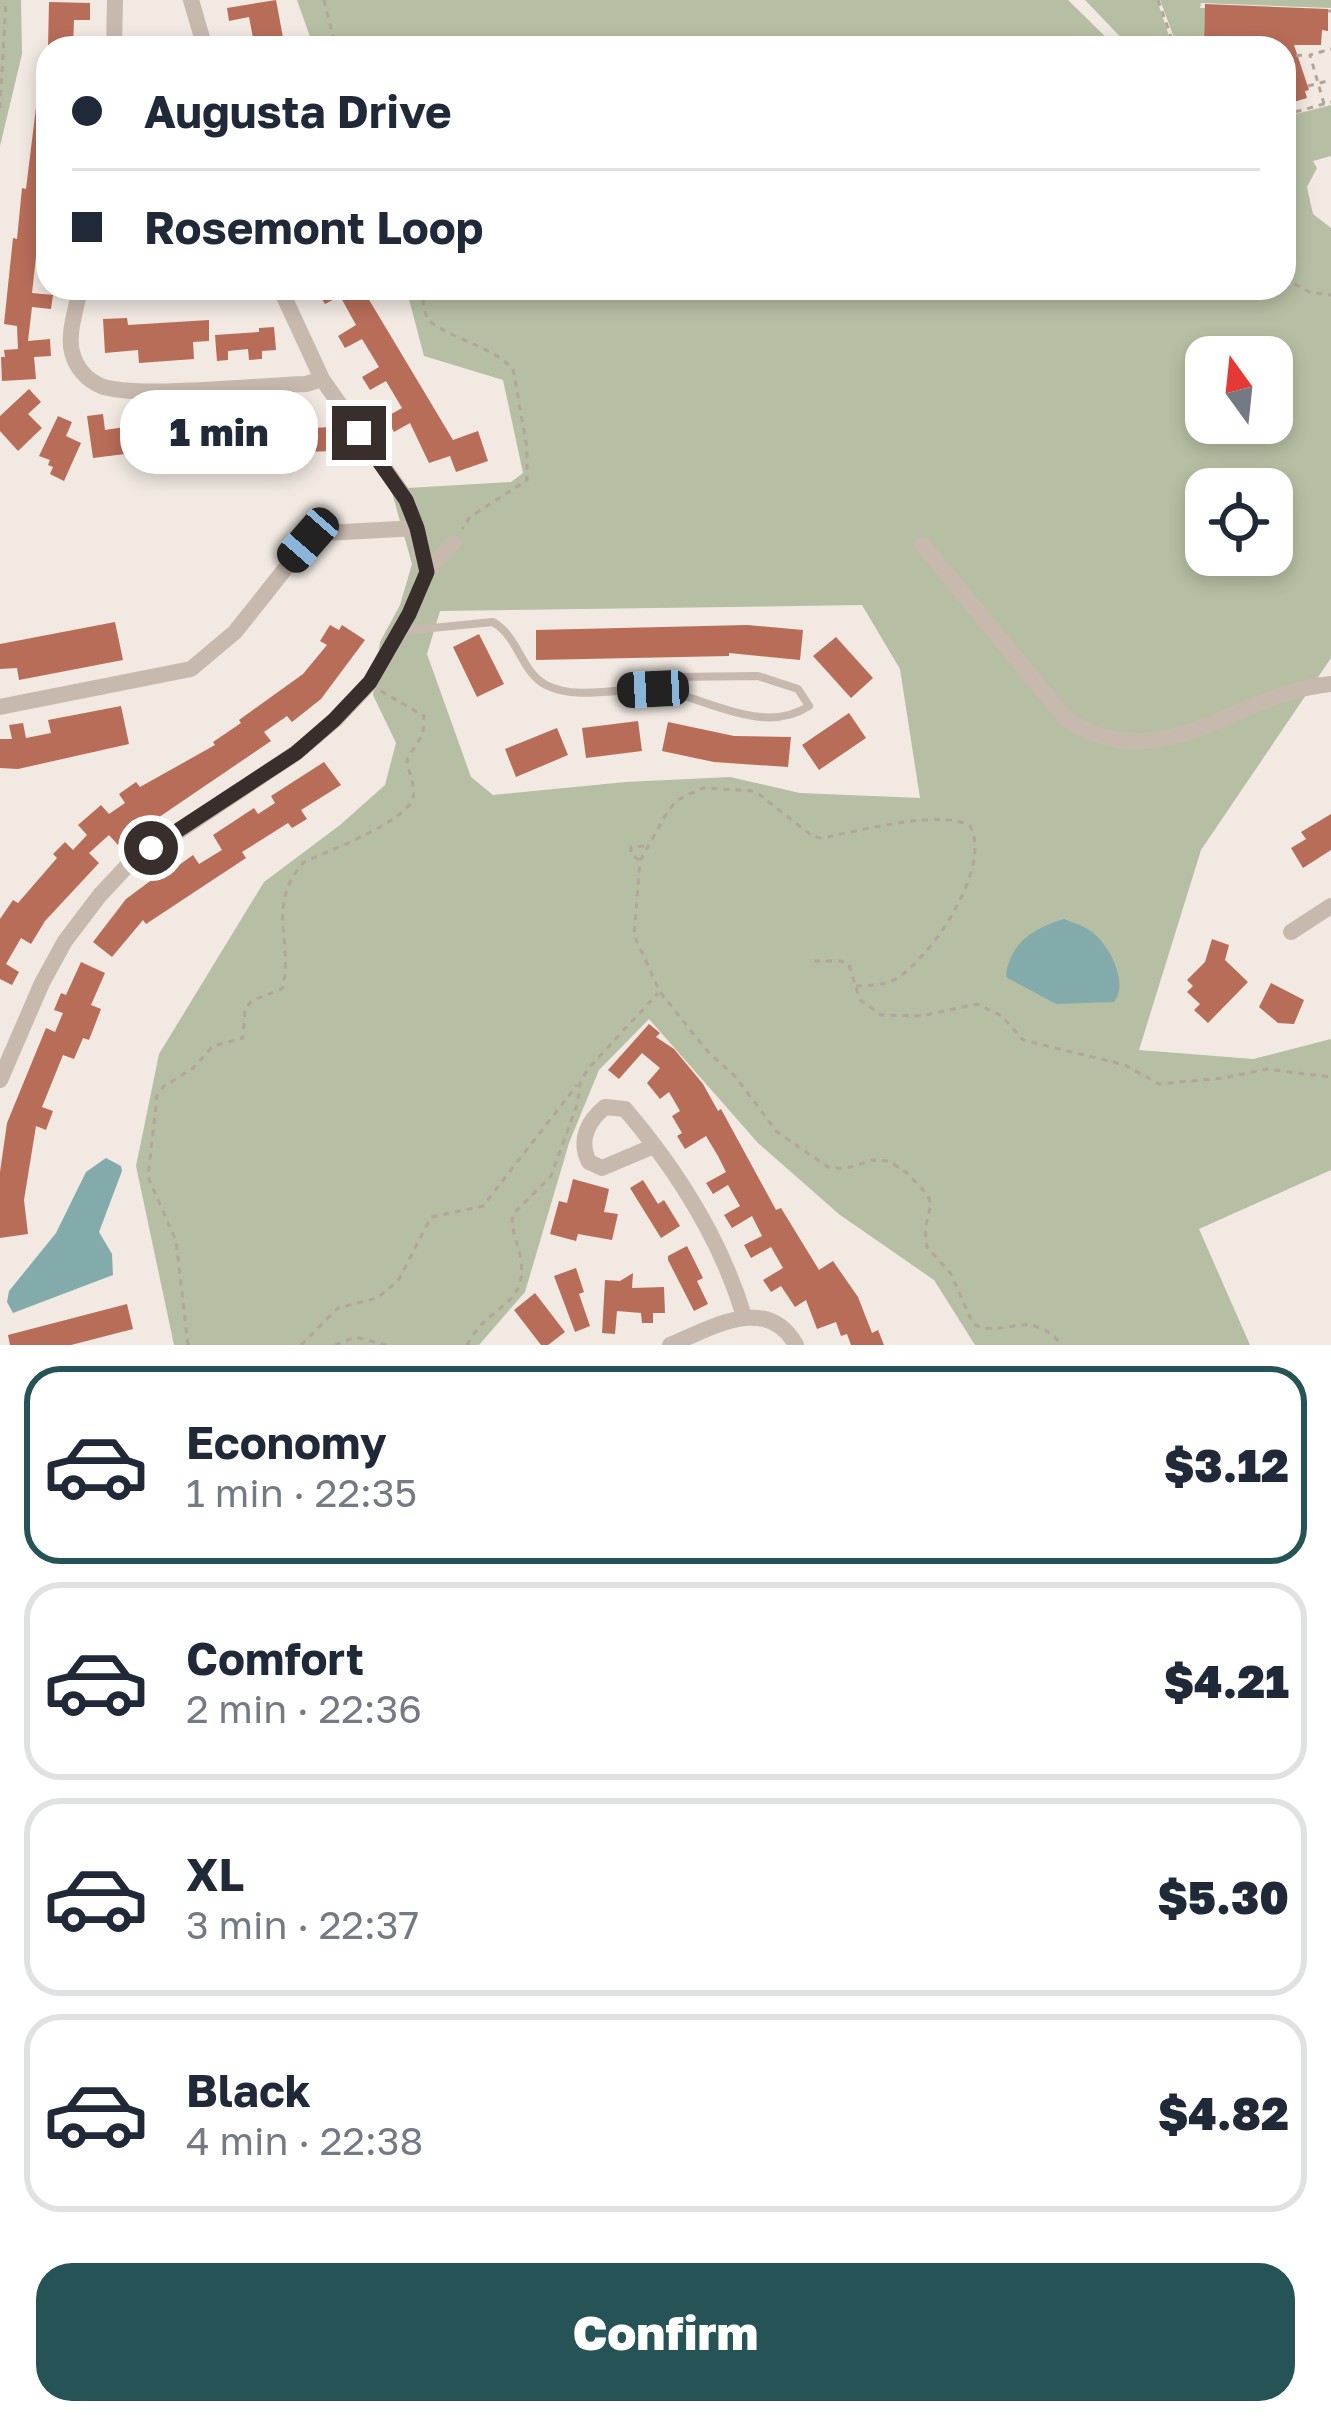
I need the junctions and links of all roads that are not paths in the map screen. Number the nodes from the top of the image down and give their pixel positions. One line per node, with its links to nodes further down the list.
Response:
1 (115, 0): 3 (street)
2 (191, 0): 4 (street)
3 (114, 36)
4 (202, 36)
5 (78, 300): 7 (street)
6 (286, 300): 7 (street)
7 (322, 379): 8 (street)
8 (417, 528): 11 (street); 15 (street)
9 (453, 543): 11 (street)
10 (922, 545): 13 (street)
11 (427, 572): 12 (street)
12 (399, 631): 14 (lane); 18 (street)
13 (1331, 684)
14 (653, 689): 14 (lane)
15 (0, 706)
16 (1331, 906): 17 (street)
17 (1291, 932)
18 (0, 1080)
19 (654, 1146): 20 (street)
20 (745, 1316): 21 (street); 22 (street)
21 (670, 1345)
22 (796, 1345)

